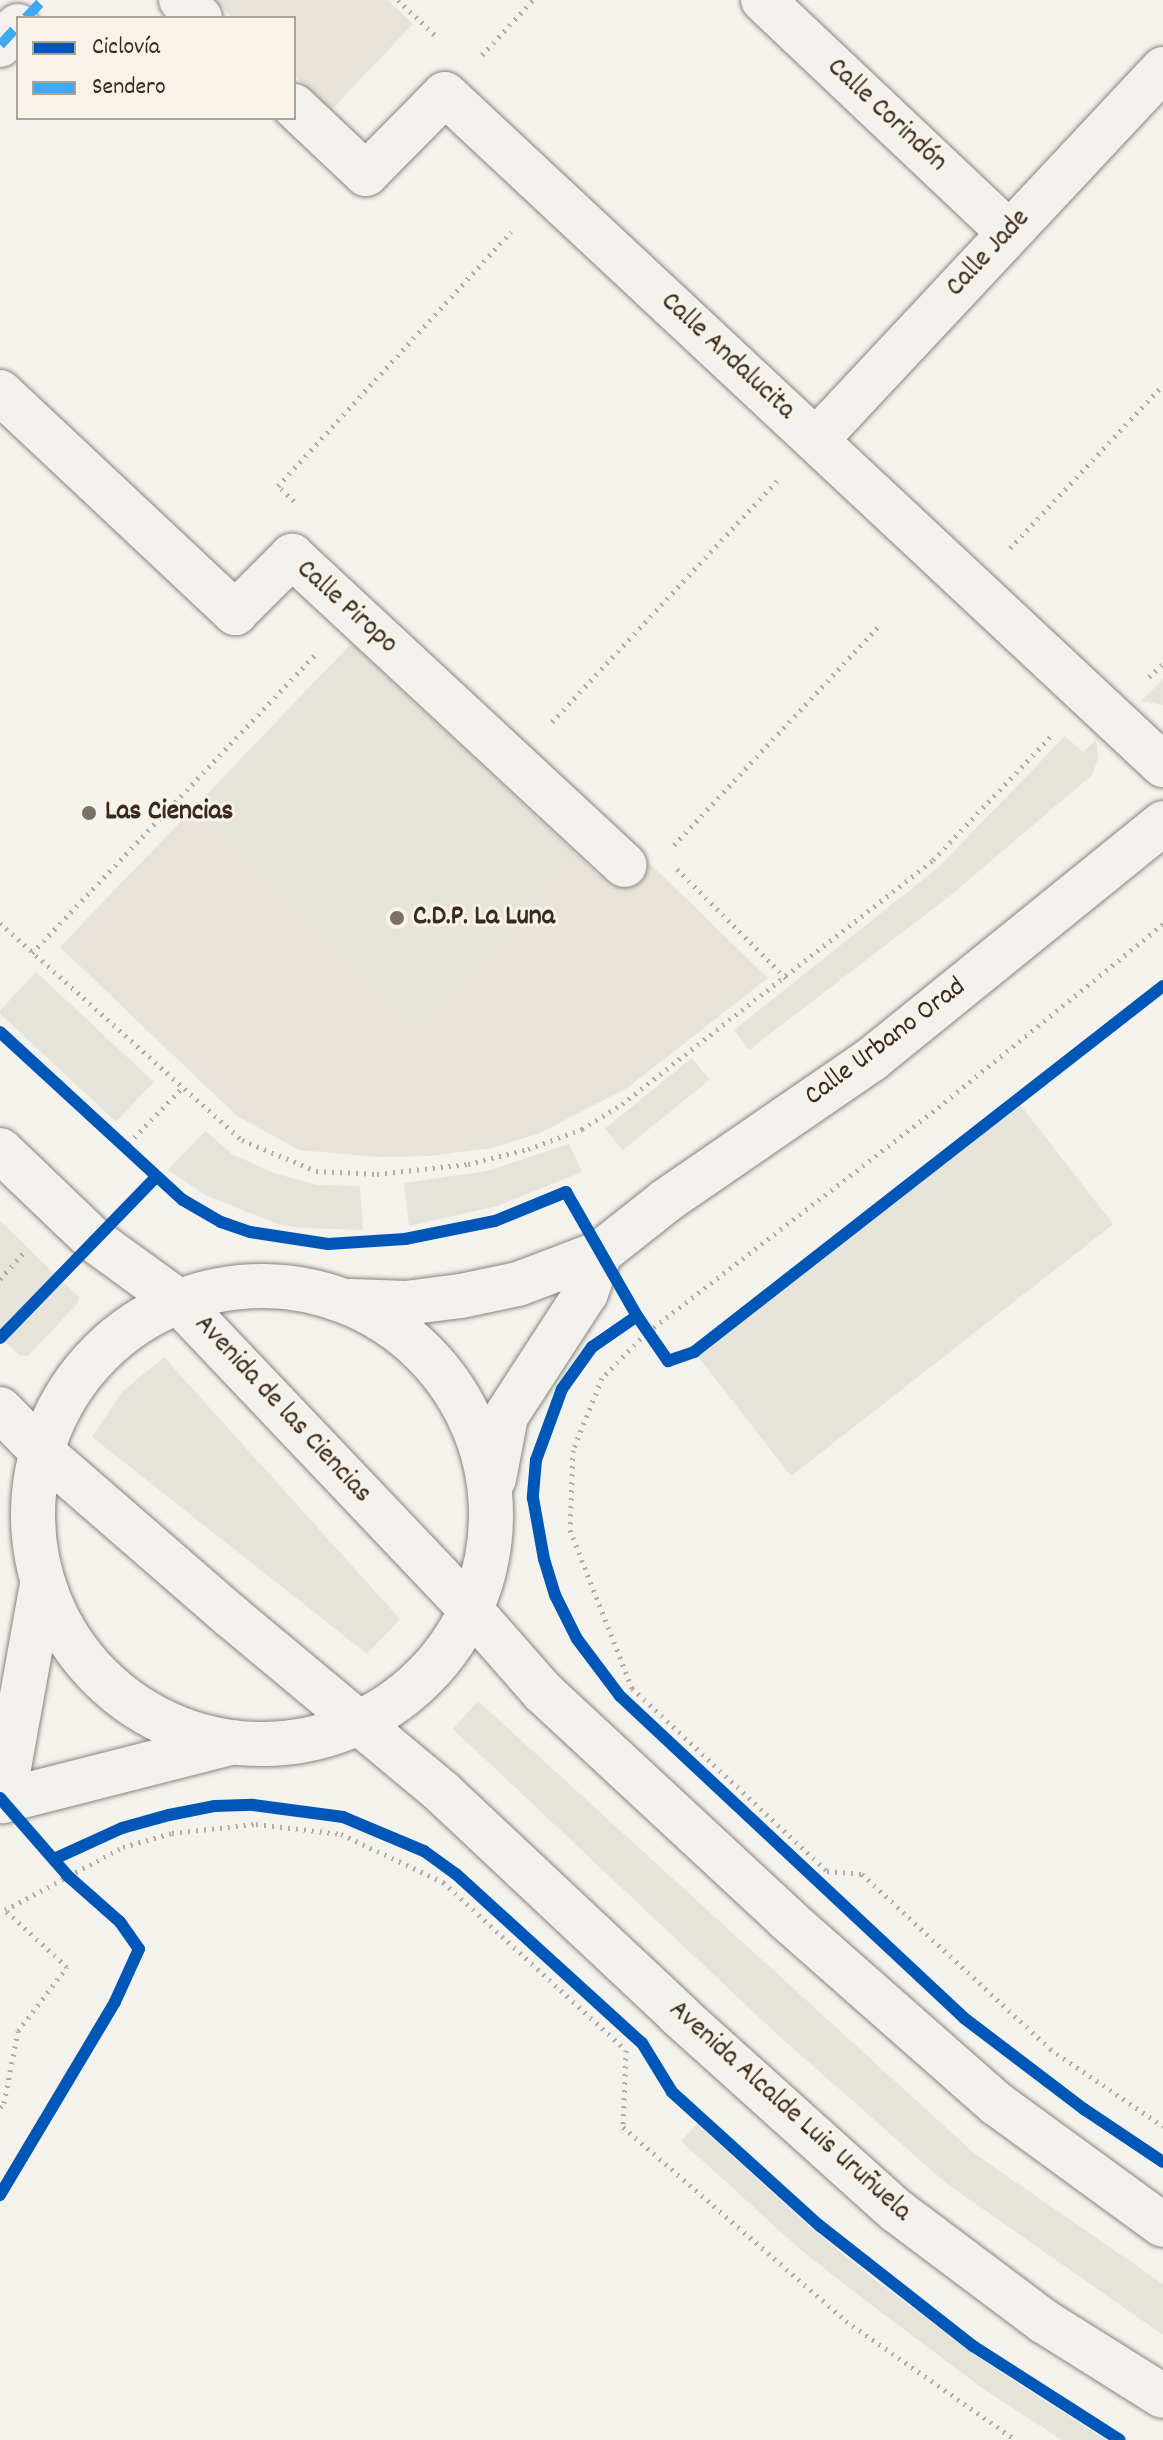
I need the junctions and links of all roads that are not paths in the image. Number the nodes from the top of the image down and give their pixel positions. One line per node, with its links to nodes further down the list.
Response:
1 (43, 0): 4 (street)
2 (181, 0): 5 (street)
3 (763, 0): 10 (street, Calle Corindón)
4 (28, 16)
5 (198, 16)
6 (16, 28): 7 (street)
7 (0, 45)
8 (1163, 69): 10 (street, Calle Jade)
9 (296, 108): 12 (street, Calle Andalucita)
10 (1009, 233): 12 (street, Calle Jade)
11 (0, 392): 15 (street, Calle Piropo)
12 (816, 440): 13 (street, Calle Andalucita)
13 (1163, 765)
14 (1163, 823): 17 (street, Calle Urbano Orad)
15 (624, 865)
16 (0, 1150): 19 (street, Avenida de las Ciencias)
17 (600, 1253): 18 (street); 22 (street)
18 (341, 1300): 19 (street); 22 (street)
19 (178, 1301): 21 (street); 24 (street, Avenida de las Ciencias)
20 (0, 1409): 21 (street)
21 (41, 1451): 23 (street); 25 (street)
22 (491, 1496): 24 (street)
23 (42, 1585): 26 (street); 27 (street)
24 (470, 1609): 25 (street); 28 (street, Avenida de las Ciencias)
25 (357, 1723): 26 (street); 29 (street, Avenida Alcalde Luis Uruñuela)
26 (234, 1742): 27 (street)
27 (1, 1802)
28 (1163, 2225)
29 (1163, 2396)

